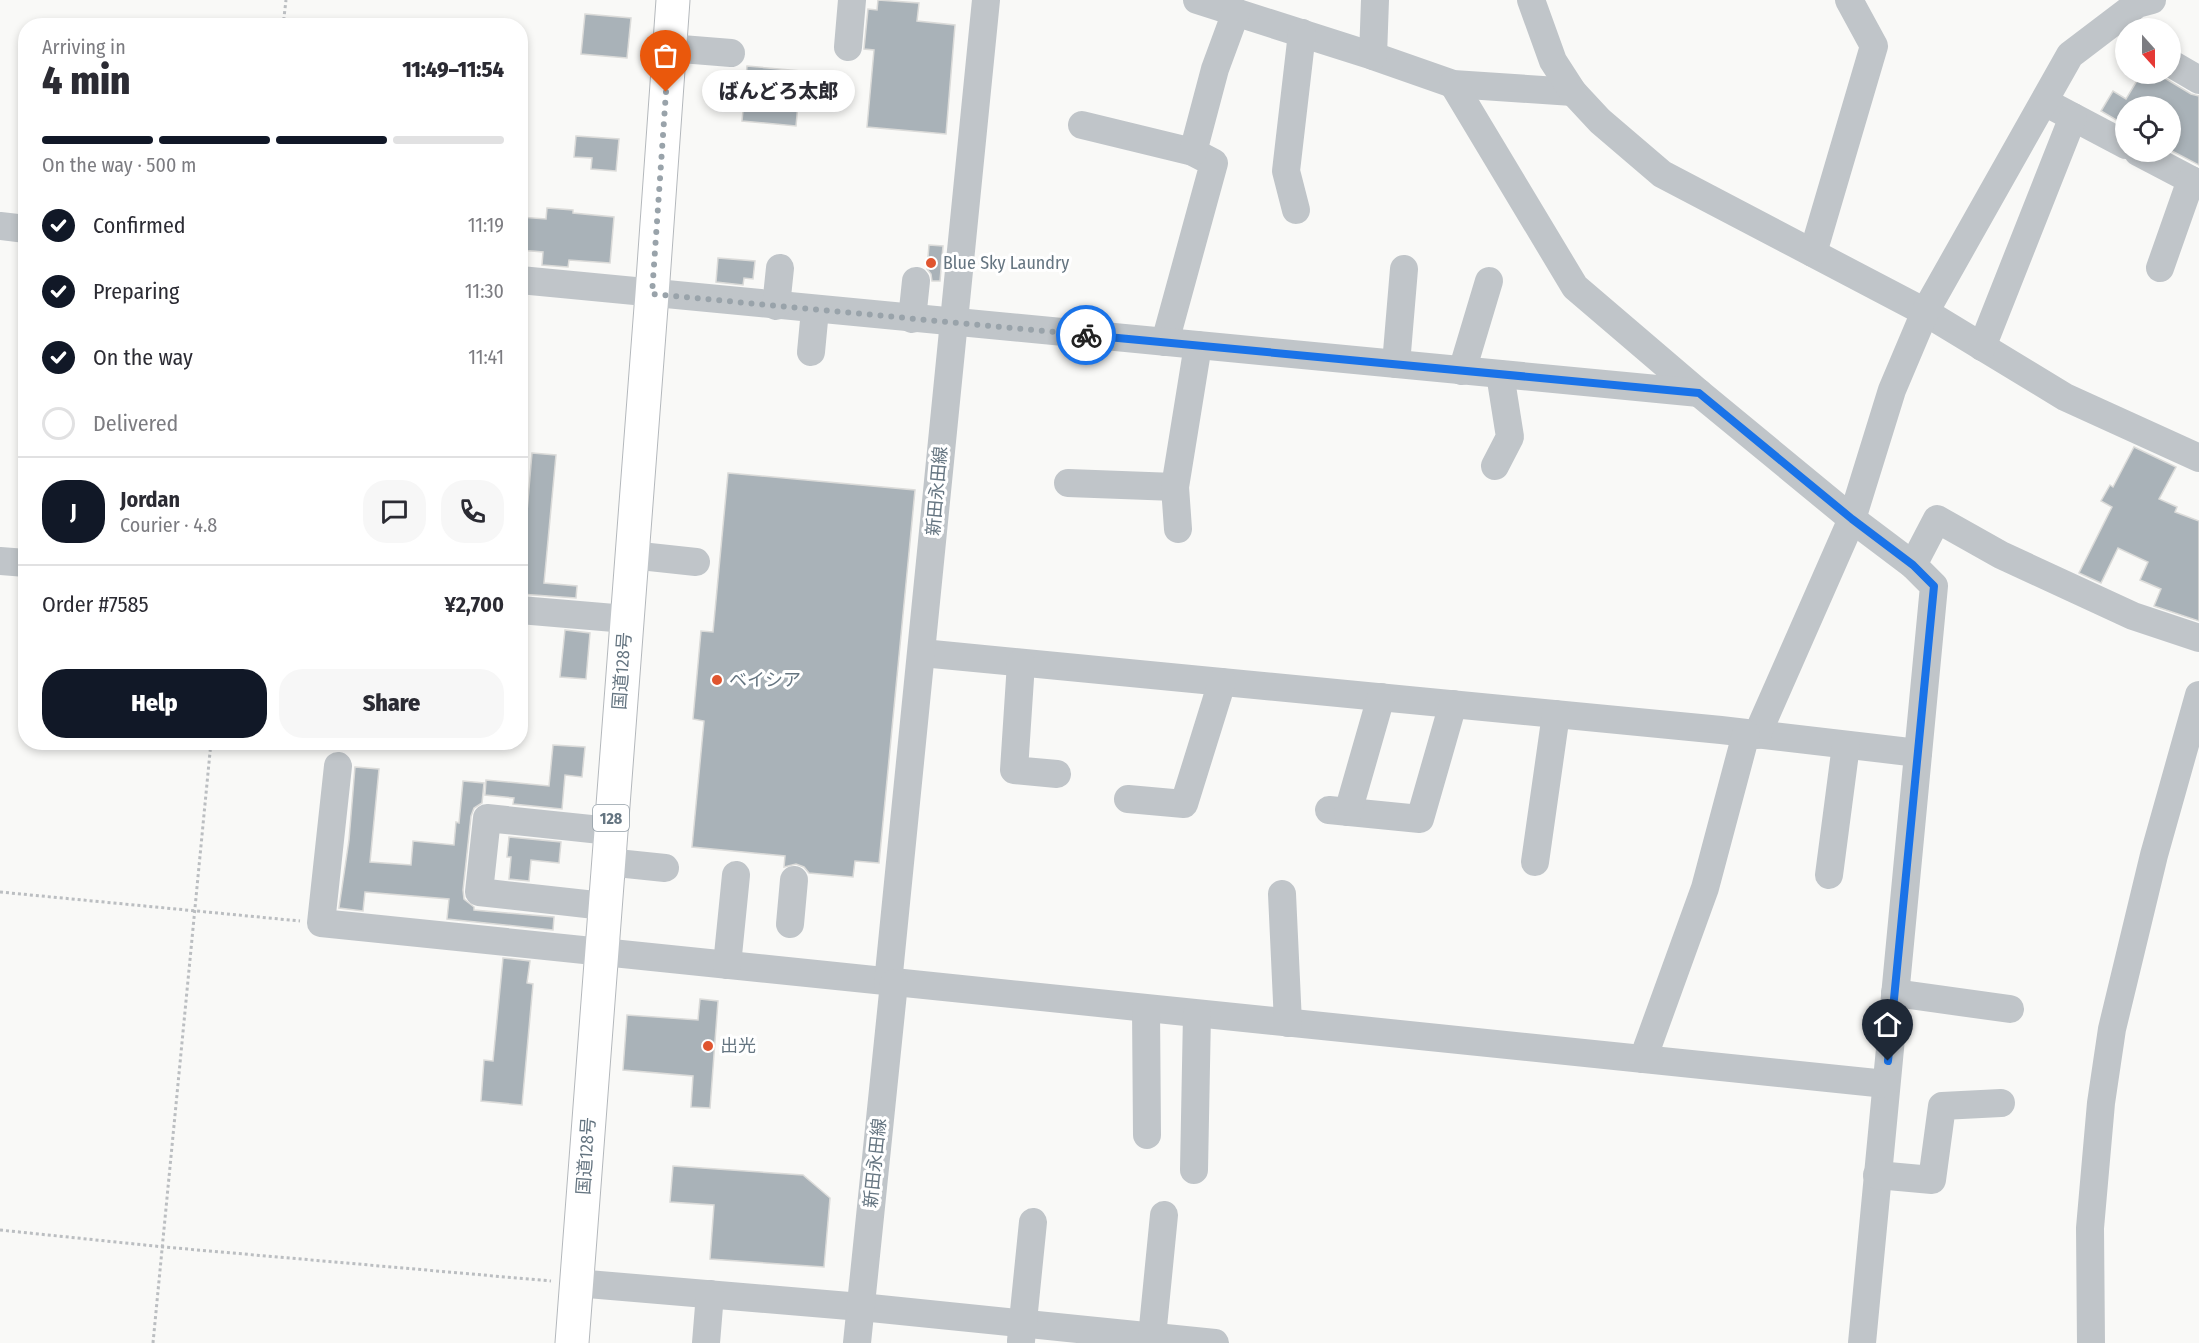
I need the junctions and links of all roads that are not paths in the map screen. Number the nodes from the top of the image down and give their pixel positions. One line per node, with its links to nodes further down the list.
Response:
1 (672, 0): 14 (highway, 国道128号 / 128)
2 (852, 0): 13 (street)
3 (986, 0): 43 (street, 新田永田線)
4 (1197, 0): 9 (street)
5 (1375, 0): 16 (street)
6 (1531, 0): 20 (street)
7 (1849, 0): 31 (street)
8 (2140, 1): 10 (street)
9 (1236, 12): 12 (street); 25 (street)
10 (2127, 18)
11 (2115, 32): 21 (street)
12 (1302, 33): 16 (street); 28 (street)
13 (848, 47)
14 (669, 48): 15 (street); 38 (highway, 国道128号 / 128)
15 (730, 53)
16 (1373, 56): 19 (street)
17 (2181, 69): 18 (street)
18 (2199, 80)
19 (1453, 84): 20 (street); 51 (street)
20 (1573, 92): 31 (street)
21 (2043, 101): 22 (street); 41 (street)
22 (2073, 117): 24 (street); 46 (street)
23 (1082, 125): 25 (street)
24 (2115, 139)
25 (1193, 152): 44 (street)
26 (2157, 162): 27 (street)
27 (2195, 182): 33 (street)
28 (1296, 210)
29 (0, 226): 30 (street)
30 (18, 228)
31 (1813, 253): 41 (street)
32 (780, 268): 39 (street)
33 (2160, 268)
34 (1404, 269): 48 (street)
35 (528, 281): 38 (street)
36 (916, 281): 42 (street)
37 (1489, 281): 49 (street)
38 (652, 294): 39 (street); 58 (highway, 国道128号 / 128)
39 (776, 306): 40 (street)
40 (815, 310): 42 (street); 47 (street)
41 (1925, 312): 46 (street); 56 (street)
42 (912, 319): 43 (street)
43 (952, 323): 44 (street); 66 (street, 新田永田線)
44 (1165, 342): 45 (street)
45 (1198, 345): 48 (street); 55 (street)
46 (1982, 347): 52 (street)
47 (811, 352)
48 (1396, 364): 49 (street)
49 (1462, 370): 50 (street)
50 (1500, 374): 51 (street); 53 (street)
51 (1699, 393): 56 (street)
52 (2199, 458)
53 (1495, 466)
54 (1068, 483): 55 (street)
55 (1175, 487): 57 (street)
56 (1852, 519): 62 (street); 73 (street)
57 (1178, 529)
58 (631, 555): 61 (street); 64 (highway, 国道128号 / 128)
59 (0, 561): 60 (street)
60 (18, 562)
61 (696, 562)
62 (1913, 565): 65 (street); 75 (street)
63 (528, 611): 64 (street)
64 (626, 619): 79 (highway, 国道128号 / 128)
65 (2199, 638)
66 (922, 653): 67 (street); 90 (street, 新田永田線)
67 (1021, 663): 68 (street); 77 (street)
68 (1222, 682): 70 (street); 78 (street)
69 (2199, 695): 114 (street)
70 (1381, 697): 71 (street); 71 (street)
71 (1453, 704): 72 (street)
72 (1556, 714): 73 (street); 80 (street)
73 (1751, 734): 74 (street); 96 (street)
74 (1846, 745): 75 (street); 83 (street)
75 (1918, 753): 91 (street)
76 (338, 766): 88 (street)
77 (1057, 774)
78 (1128, 799)
79 (608, 846): 81 (street); 86 (highway, 国道128号 / 128); 86 (street)
80 (1535, 862)
81 (665, 868)
82 (736, 875): 89 (street)
83 (1829, 875)
84 (794, 880): 87 (street)
85 (1282, 894): 95 (street)
86 (604, 906): 88 (highway, 国道128号 / 128)
87 (790, 924)
88 (600, 951): 89 (street); 104 (highway, 国道128号 / 128)
89 (727, 965): 90 (street)
90 (891, 983): 92 (street); 106 (street, 新田永田線)
91 (1895, 993): 93 (street); 97 (street)
92 (1146, 1009): 94 (street); 99 (street)
93 (2010, 1009)
94 (1197, 1014): 95 (street); 100 (street)
95 (1288, 1023): 96 (street)
96 (1643, 1059): 97 (street)
97 (1886, 1084): 101 (street)
98 (2001, 1103): 101 (street)
99 (1148, 1136)
100 (1194, 1170)
101 (1877, 1175): 113 (street)
102 (1164, 1215): 108 (street)
103 (1033, 1222): 107 (street)
104 (576, 1283): 105 (street); 109 (highway, 国道128号 / 128)
105 (711, 1294): 106 (street); 110 (street)
106 (861, 1307): 107 (street); 111 (street, 新田永田線)
107 (1021, 1333): 108 (street)
108 (1136, 1338): 112 (street)
109 (572, 1343)
110 (706, 1343)
111 (857, 1343)
112 (1215, 1343)
113 (1862, 1343)
114 (2091, 1343)

